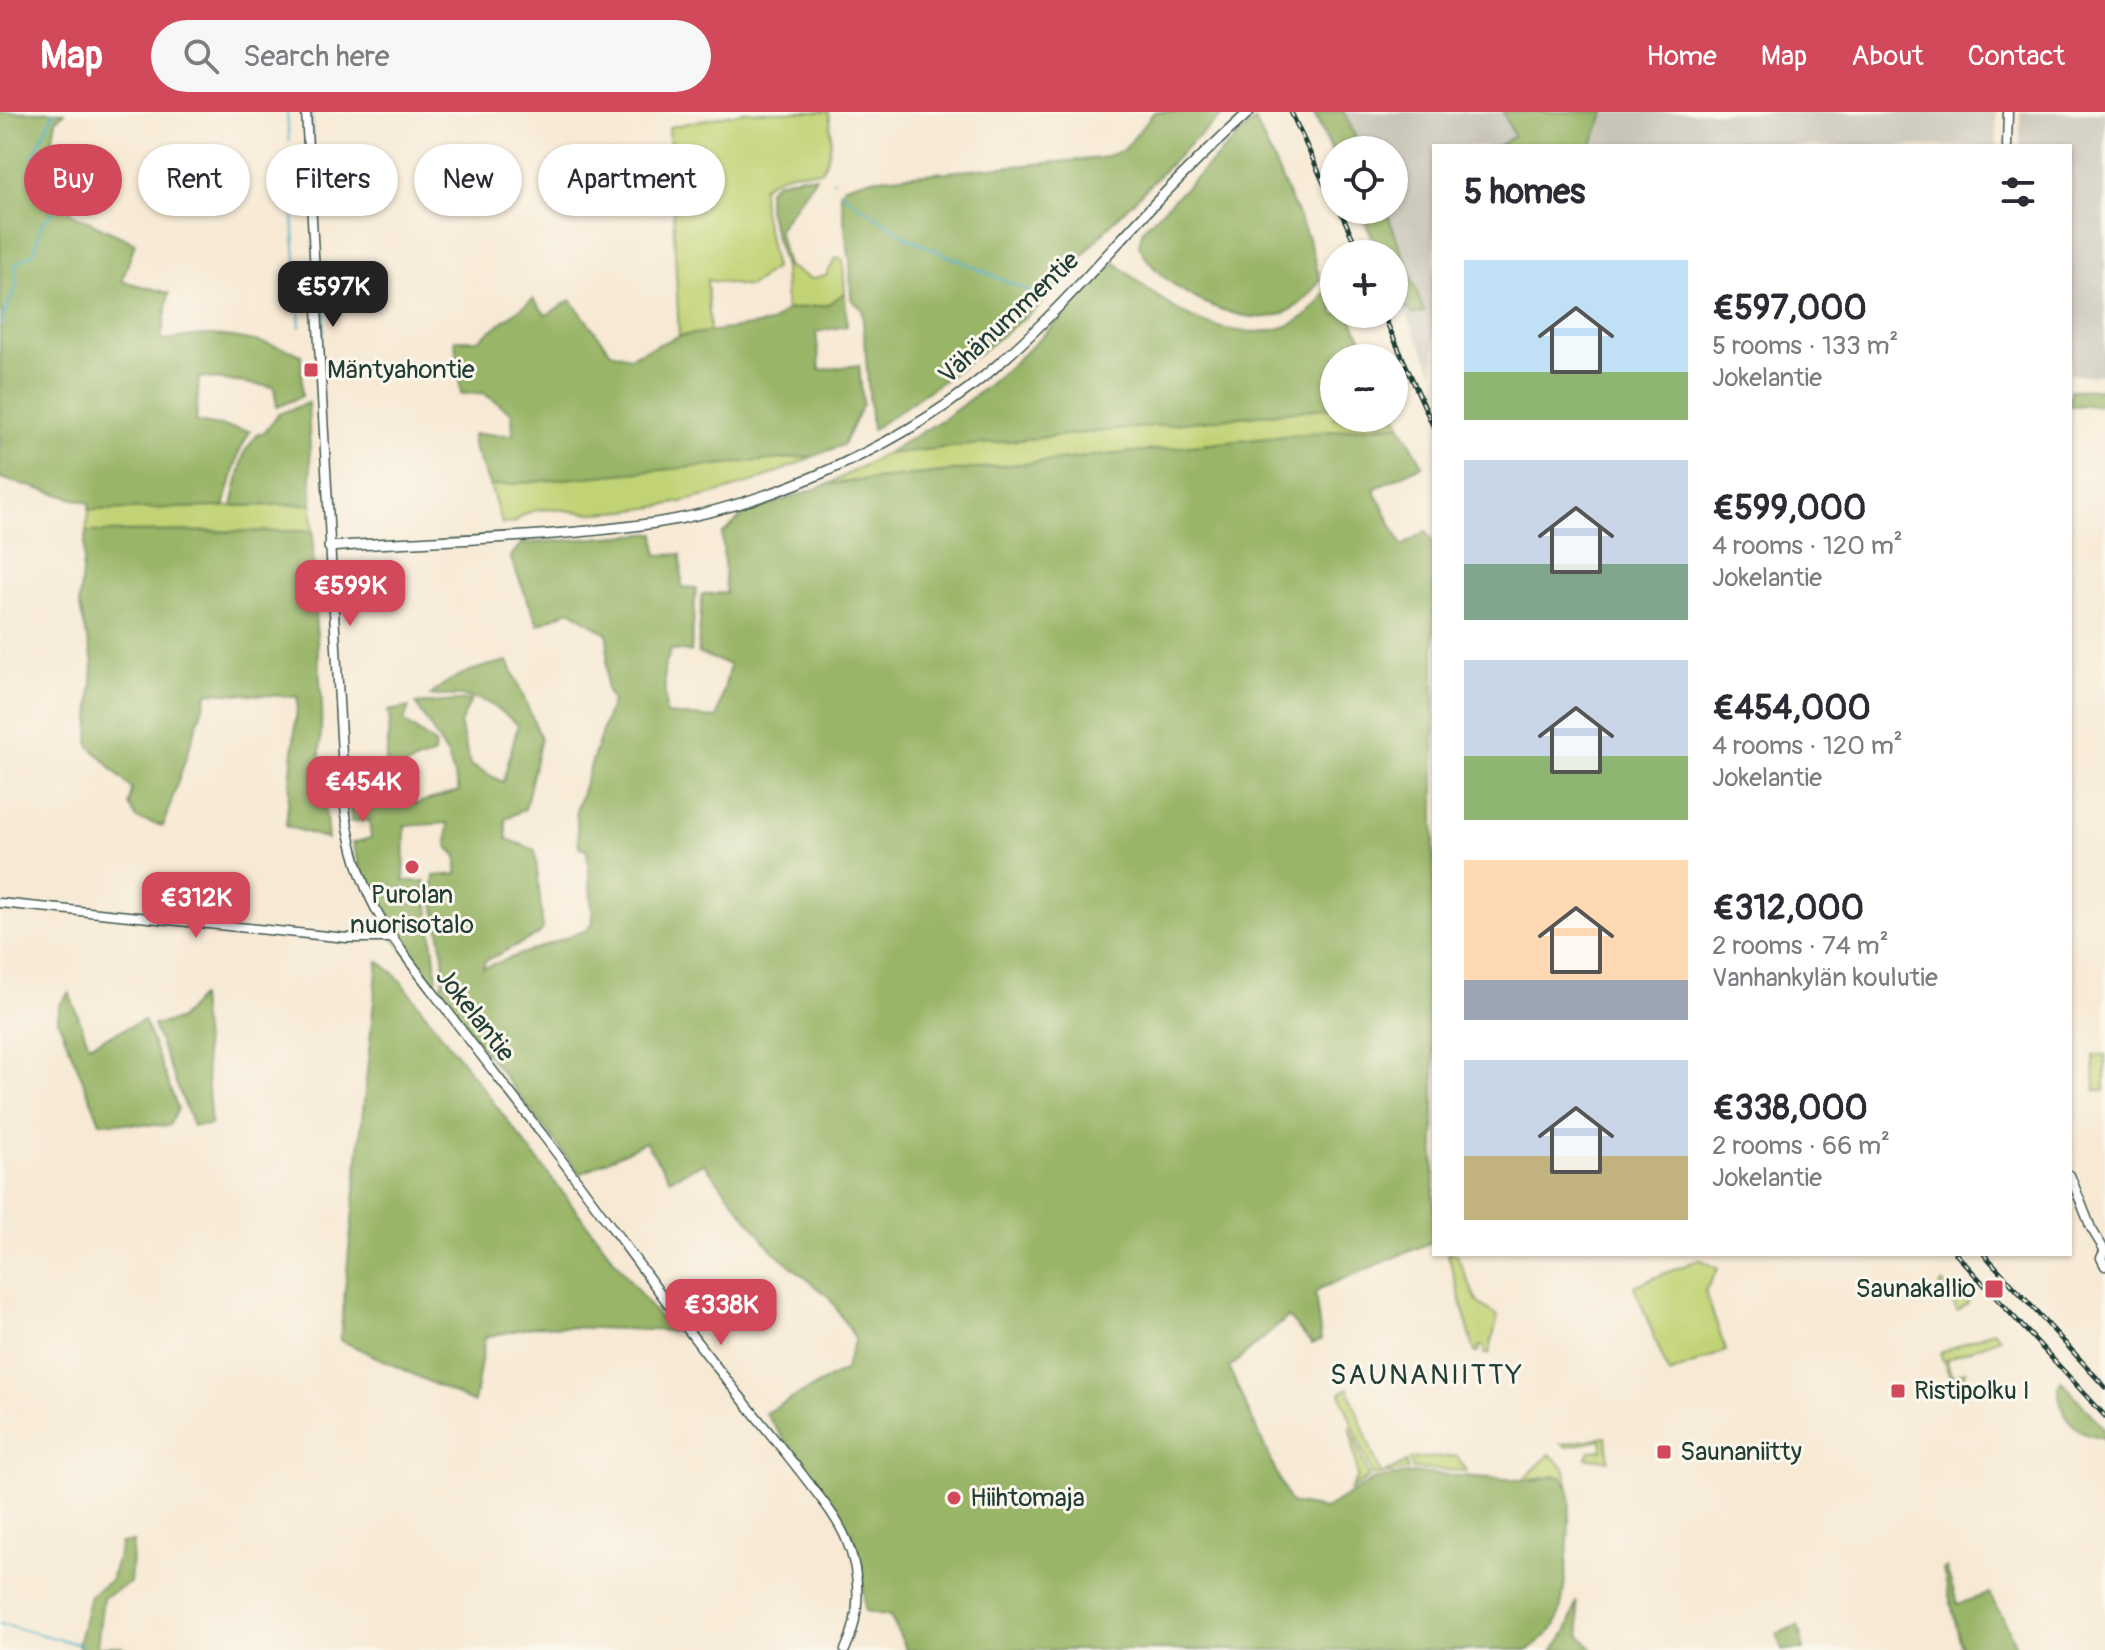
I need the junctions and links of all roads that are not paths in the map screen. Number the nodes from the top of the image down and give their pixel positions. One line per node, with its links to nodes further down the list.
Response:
1 (306, 112): 5 (street, Jokelantie)
2 (1249, 112): 5 (main road, Vähänummentie)
3 (2008, 112): 4 (street)
4 (2007, 144)
5 (329, 547): 7 (street, Jokelantie)
6 (0, 903): 7 (street)
7 (391, 938): 11 (street, Jokelantie)
8 (2072, 1180): 9 (street)
9 (2105, 1251): 10 (street)
10 (2105, 1266)
11 (845, 1650)

